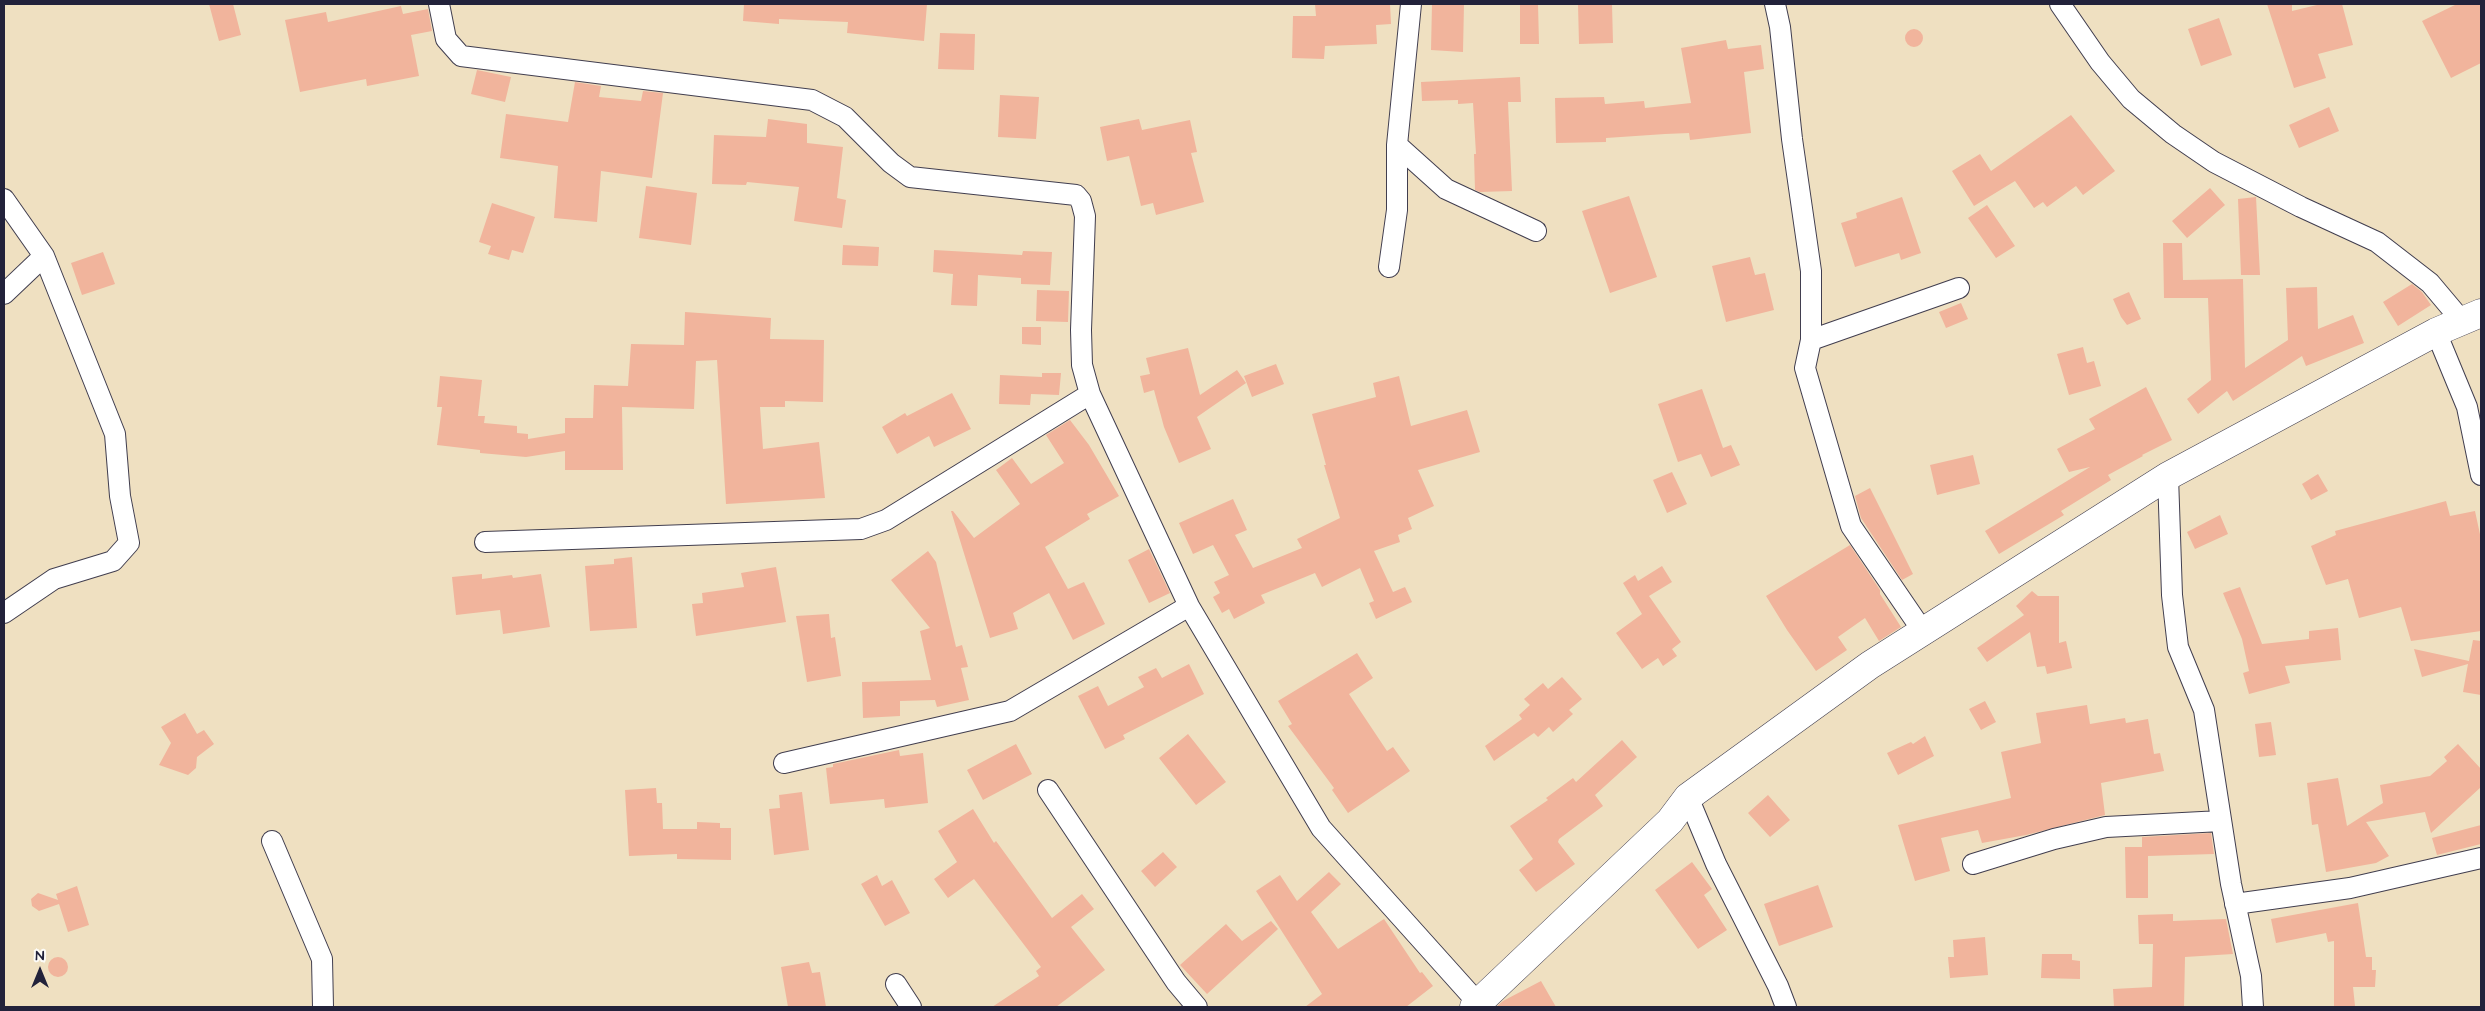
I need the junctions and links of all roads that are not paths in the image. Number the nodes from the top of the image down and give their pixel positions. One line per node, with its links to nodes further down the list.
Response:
1 (439, 4): 15 (street)
2 (1411, 4): 5 (street)
3 (1775, 4): 14 (street)
4 (2060, 4): 12 (street)
5 (1396, 145): 7 (street); 9 (street)
6 (4, 199): 8 (street)
7 (1536, 231)
8 (44, 256): 11 (street); 20 (street)
9 (1389, 267)
10 (1959, 288): 14 (street)
11 (4, 294)
12 (2472, 317): 13 (street)
13 (2436, 332): 16 (street); 17 (street)
14 (1811, 340): 21 (street)
15 (1090, 394): 18 (street); 19 (street)
16 (2481, 475)
17 (2168, 476): 21 (street); 25 (street)
18 (485, 542)
19 (1189, 606): 22 (street); 31 (street)
20 (4, 613)
21 (1922, 630): 24 (street)
22 (784, 763)
23 (1048, 790): 34 (street)
24 (1688, 797): 31 (street); 35 (street)
25 (2221, 821): 28 (street); 29 (street)
26 (272, 841): 32 (street)
27 (2481, 858): 29 (street)
28 (1973, 864)
29 (2235, 904): 36 (street)
30 (896, 984): 33 (street)
31 (1476, 1005)
32 (323, 1007)
33 (911, 1007)
34 (1197, 1007)
35 (1786, 1007)
36 (2253, 1007)

